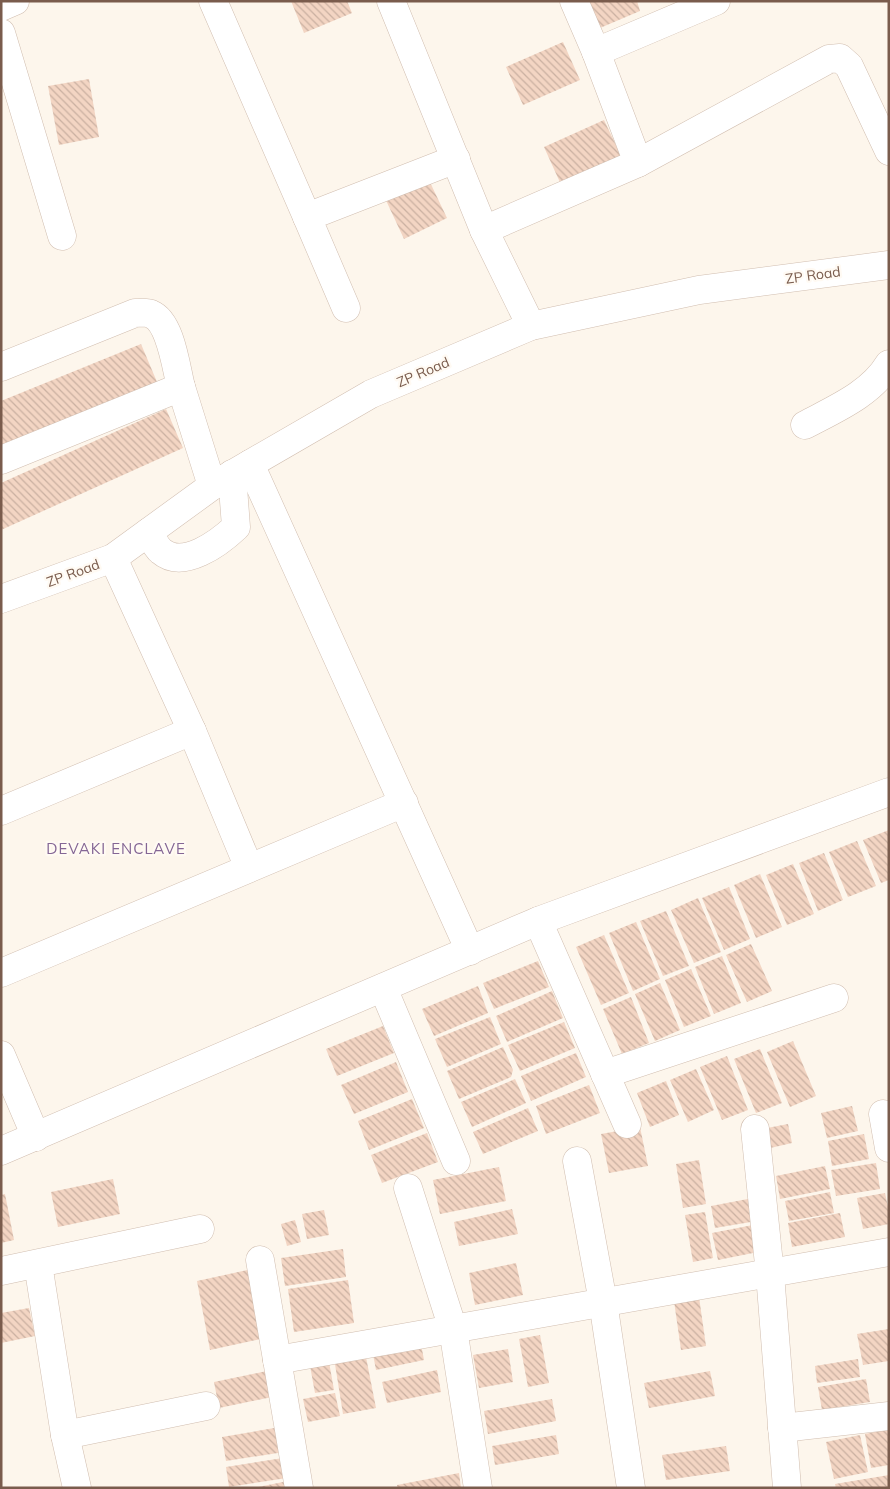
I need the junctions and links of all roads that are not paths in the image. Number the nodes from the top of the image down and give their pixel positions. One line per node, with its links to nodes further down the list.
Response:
1 (16, 1): 6 (street)
2 (213, 1): 12 (street)
3 (391, 1): 10 (street)
4 (574, 1): 8 (street)
5 (716, 1): 8 (street)
6 (1, 8)
7 (1, 32): 14 (street)
8 (596, 52): 11 (street)
9 (889, 151): 11 (street)
10 (456, 159): 12 (street); 13 (street)
11 (638, 163): 13 (street)
12 (307, 217): 16 (street)
13 (484, 230): 17 (street)
14 (62, 236)
15 (889, 265): 17 (street, ZP Road)
16 (346, 308)
17 (531, 326): 23 (street, ZP Road)
18 (889, 364): 21 (street)
19 (1, 367): 20 (street)
20 (181, 387): 22 (street); 23 (street)
21 (805, 425)
22 (1, 460)
23 (231, 475): 24 (street, ZP Road); 24 (street); 29 (street)
24 (149, 532): 25 (street, ZP Road)
25 (113, 558): 26 (street, ZP Road); 27 (street)
26 (1, 599)
27 (192, 731): 30 (street); 31 (street)
28 (889, 792): 32 (street)
29 (404, 803): 31 (street); 33 (street)
30 (1, 812)
31 (249, 868): 34 (street)
32 (538, 921): 33 (street); 38 (street)
33 (470, 951): 35 (street)
34 (1, 973)
35 (383, 988): 42 (street); 45 (street)
36 (834, 998): 38 (street)
37 (1, 1055): 42 (street)
38 (605, 1074): 40 (street)
39 (883, 1114): 43 (street)
40 (627, 1124)
41 (755, 1129): 53 (street)
42 (36, 1137): 44 (street)
43 (889, 1148)
44 (1, 1152)
45 (456, 1161)
46 (577, 1161): 54 (street)
47 (408, 1188): 55 (street)
48 (200, 1229): 51 (street)
49 (889, 1252): 53 (street)
50 (260, 1260): 56 (street)
51 (38, 1264): 52 (street); 60 (street)
52 (1, 1271)
53 (770, 1274): 54 (street); 59 (street)
54 (603, 1302): 55 (street); 64 (street)
55 (453, 1328): 56 (street); 63 (street)
56 (277, 1360): 62 (street)
57 (206, 1406): 60 (street)
58 (889, 1416): 59 (street)
59 (782, 1428): 65 (street)
60 (65, 1435): 61 (street)
61 (77, 1488)
62 (299, 1488)
63 (478, 1488)
64 (631, 1488)
65 (787, 1488)

